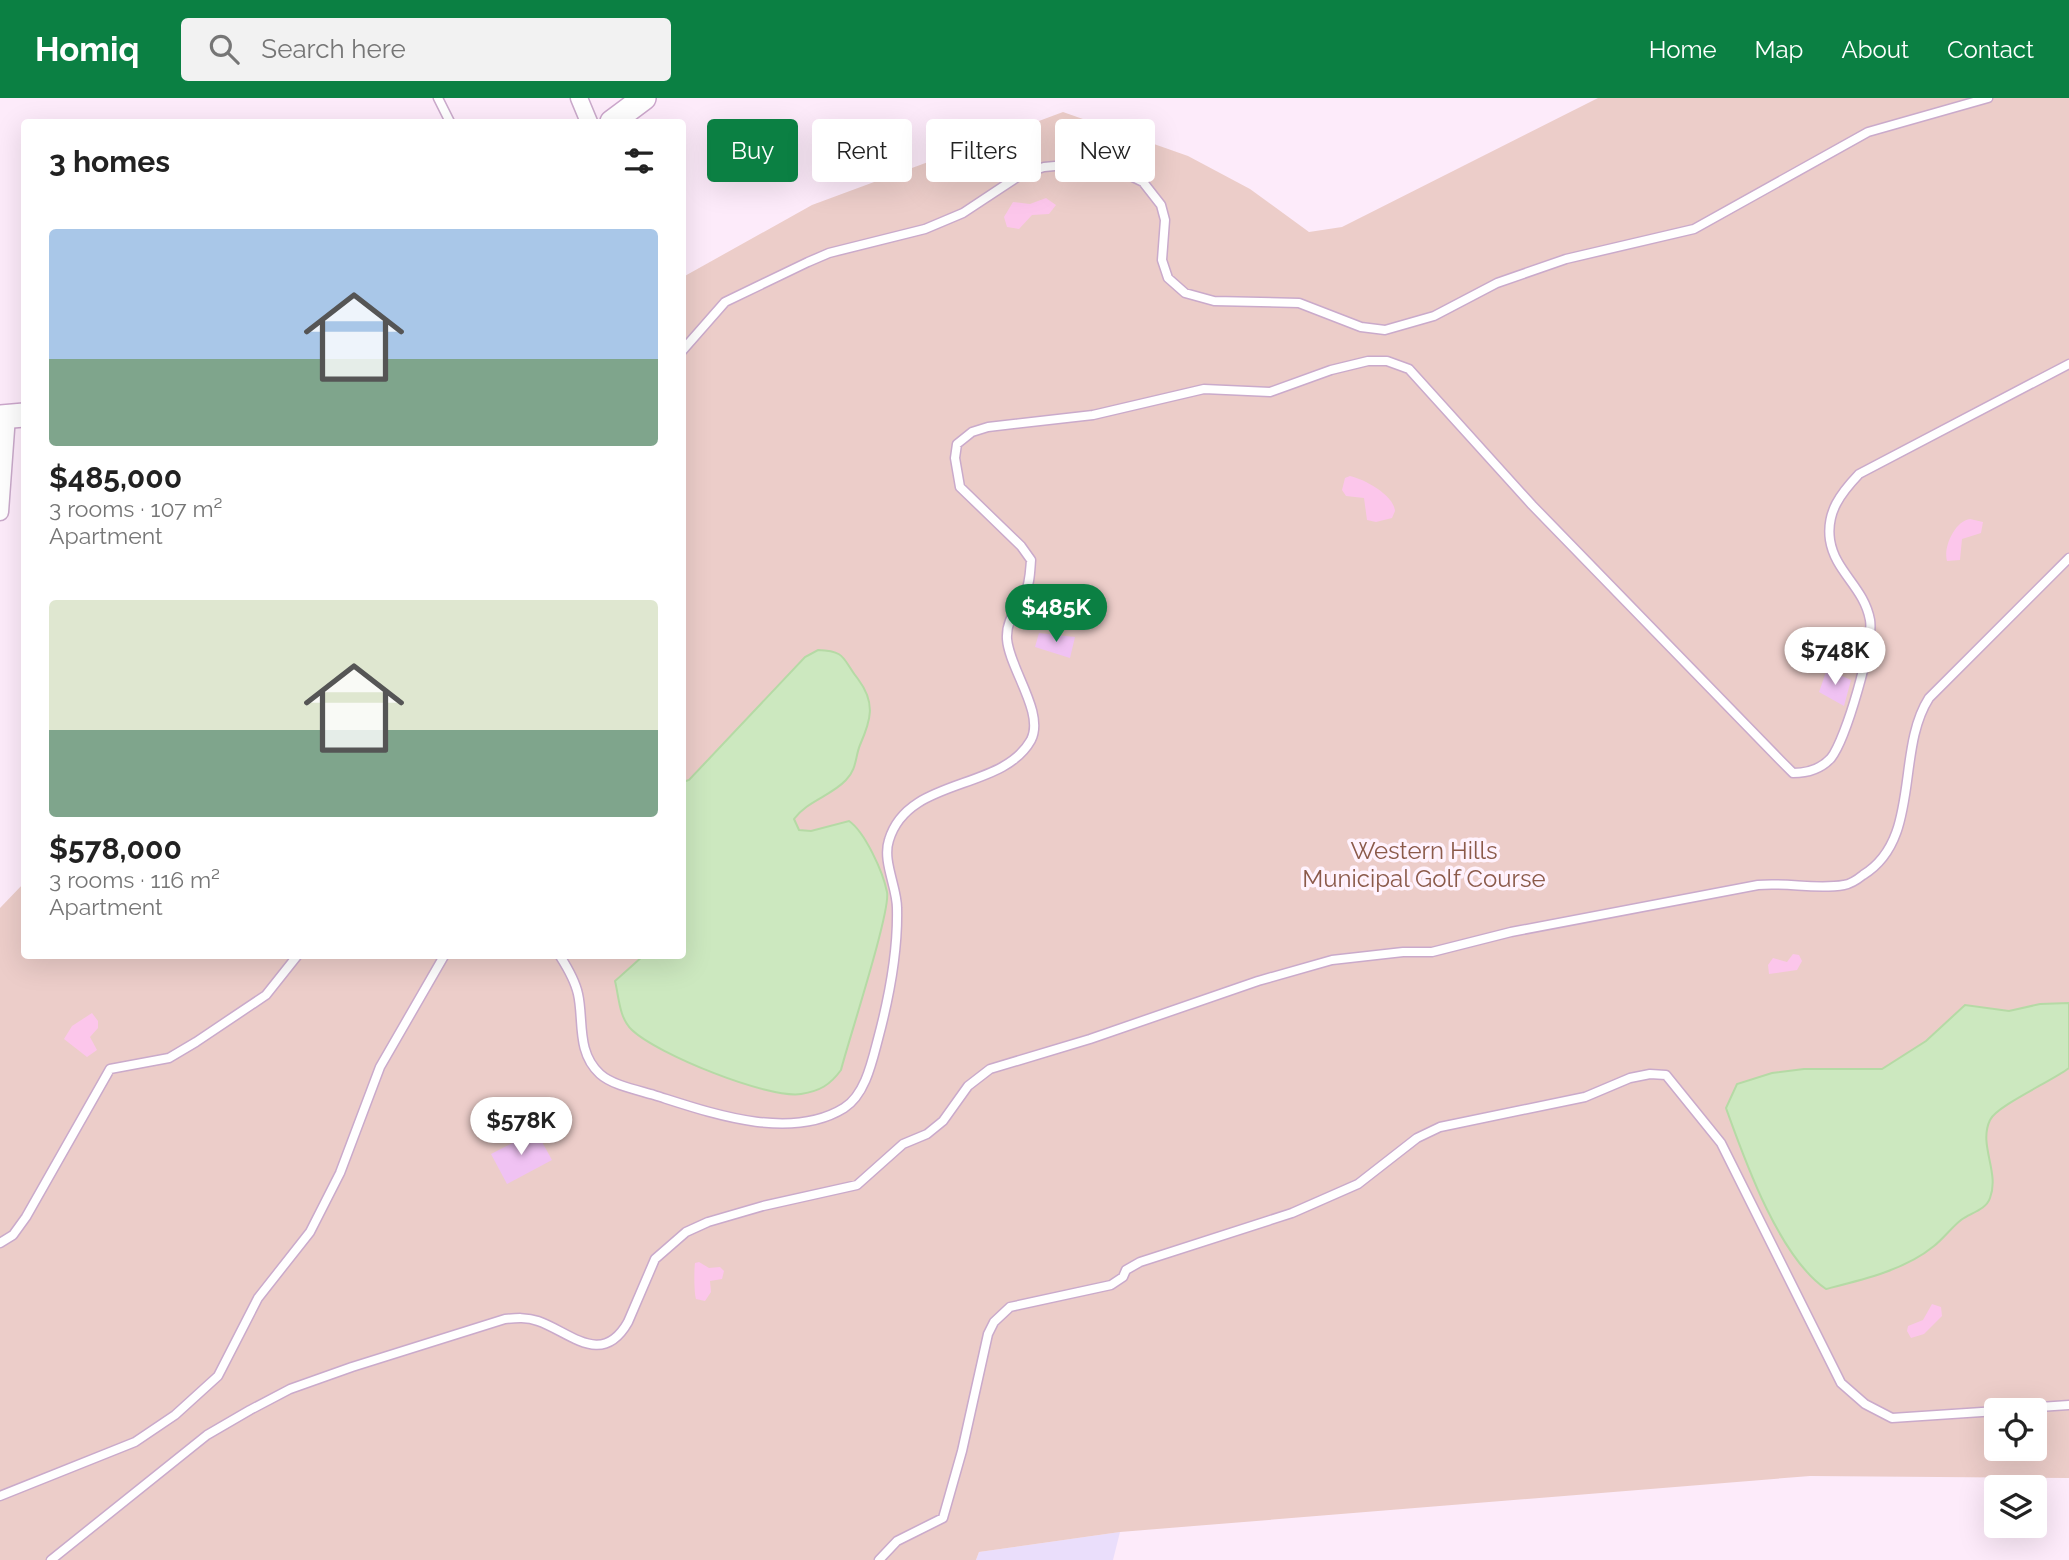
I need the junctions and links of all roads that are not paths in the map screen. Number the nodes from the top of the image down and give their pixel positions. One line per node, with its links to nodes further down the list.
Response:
1 (438, 98): 5 (lane)
2 (579, 98): 6 (street)
3 (644, 98): 7 (main road)
4 (1988, 98): 8 (lane)
5 (448, 119)
6 (588, 119)
7 (616, 119)
8 (686, 346)
9 (2069, 364): 15 (lane)
10 (11, 416): 11 (street)
11 (0, 512)
12 (2069, 558): 21 (lane)
13 (295, 959): 16 (lane)
14 (442, 959): 20 (lane)
15 (561, 959)
16 (0, 1243)
17 (2069, 1405): 18 (lane)
18 (2047, 1407)
19 (1984, 1411): 22 (lane)
20 (0, 1496)
21 (51, 1560)
22 (878, 1560)

